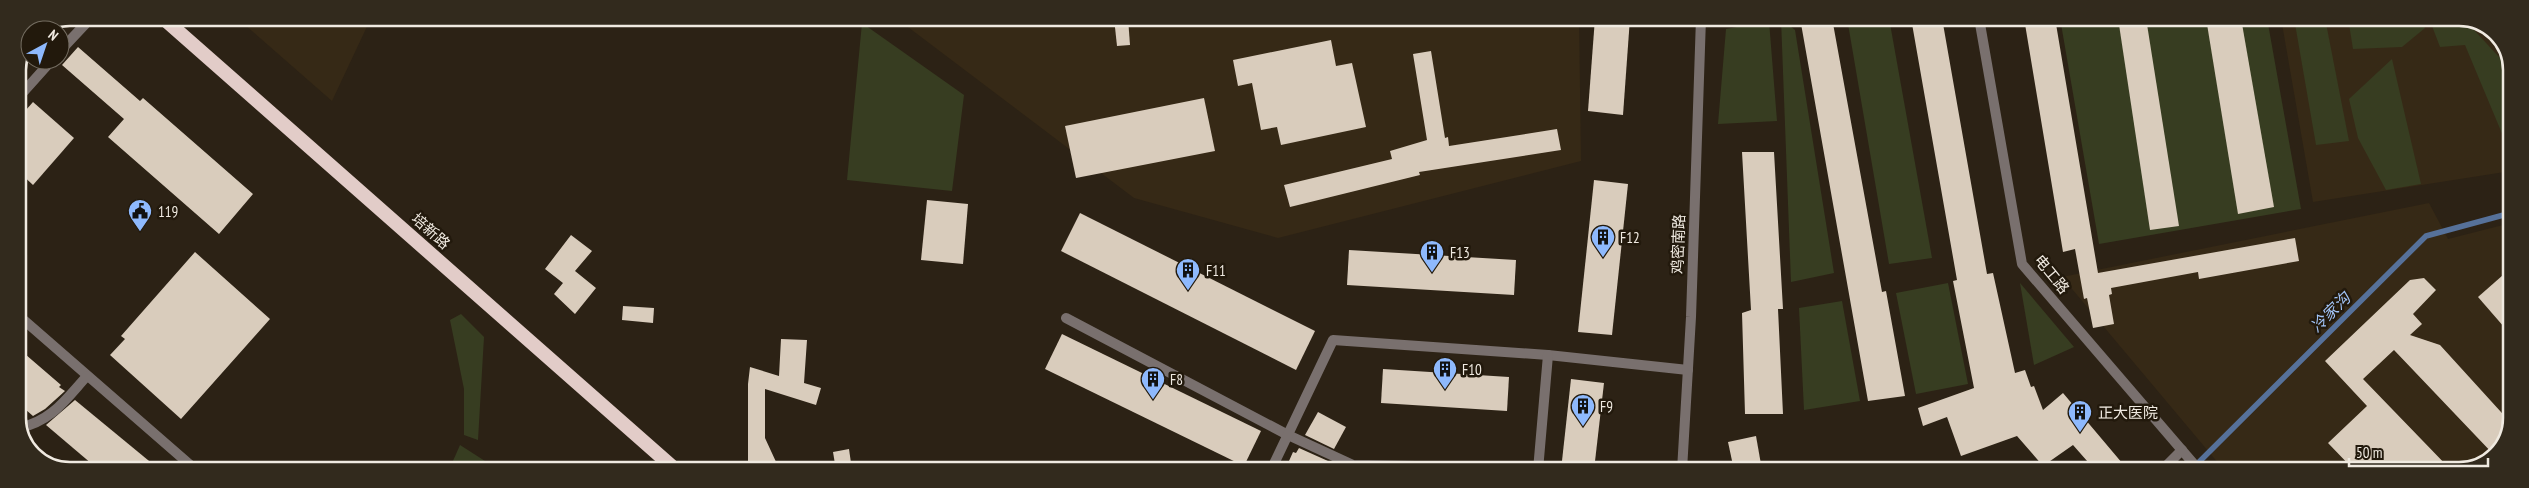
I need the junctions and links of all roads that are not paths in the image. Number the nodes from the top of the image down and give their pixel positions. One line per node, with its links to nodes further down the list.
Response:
1 (83, 26): 5 (street)
2 (172, 26): 17 (highway, 培新路)
3 (1701, 27): 11 (street, 鸡密南路)
4 (1981, 27): 15 (street, 电工路)
5 (70, 40)
6 (43, 70): 7 (street)
7 (26, 89)
8 (1066, 318): 14 (street)
9 (26, 322): 12 (street)
10 (1548, 355): 11 (street); 14 (street); 20 (street)
11 (1688, 370): 21 (street, 鸡密南路)
12 (87, 376): 13 (street); 16 (street)
13 (27, 426)
14 (1288, 434): 18 (street); 19 (street)
15 (2182, 450): 22 (street); 23 (street, 电工路)
16 (186, 461)
17 (666, 461)
18 (1275, 462)
19 (1347, 462)
20 (1539, 462)
21 (1682, 462)
22 (2170, 462)
23 (2192, 462)

